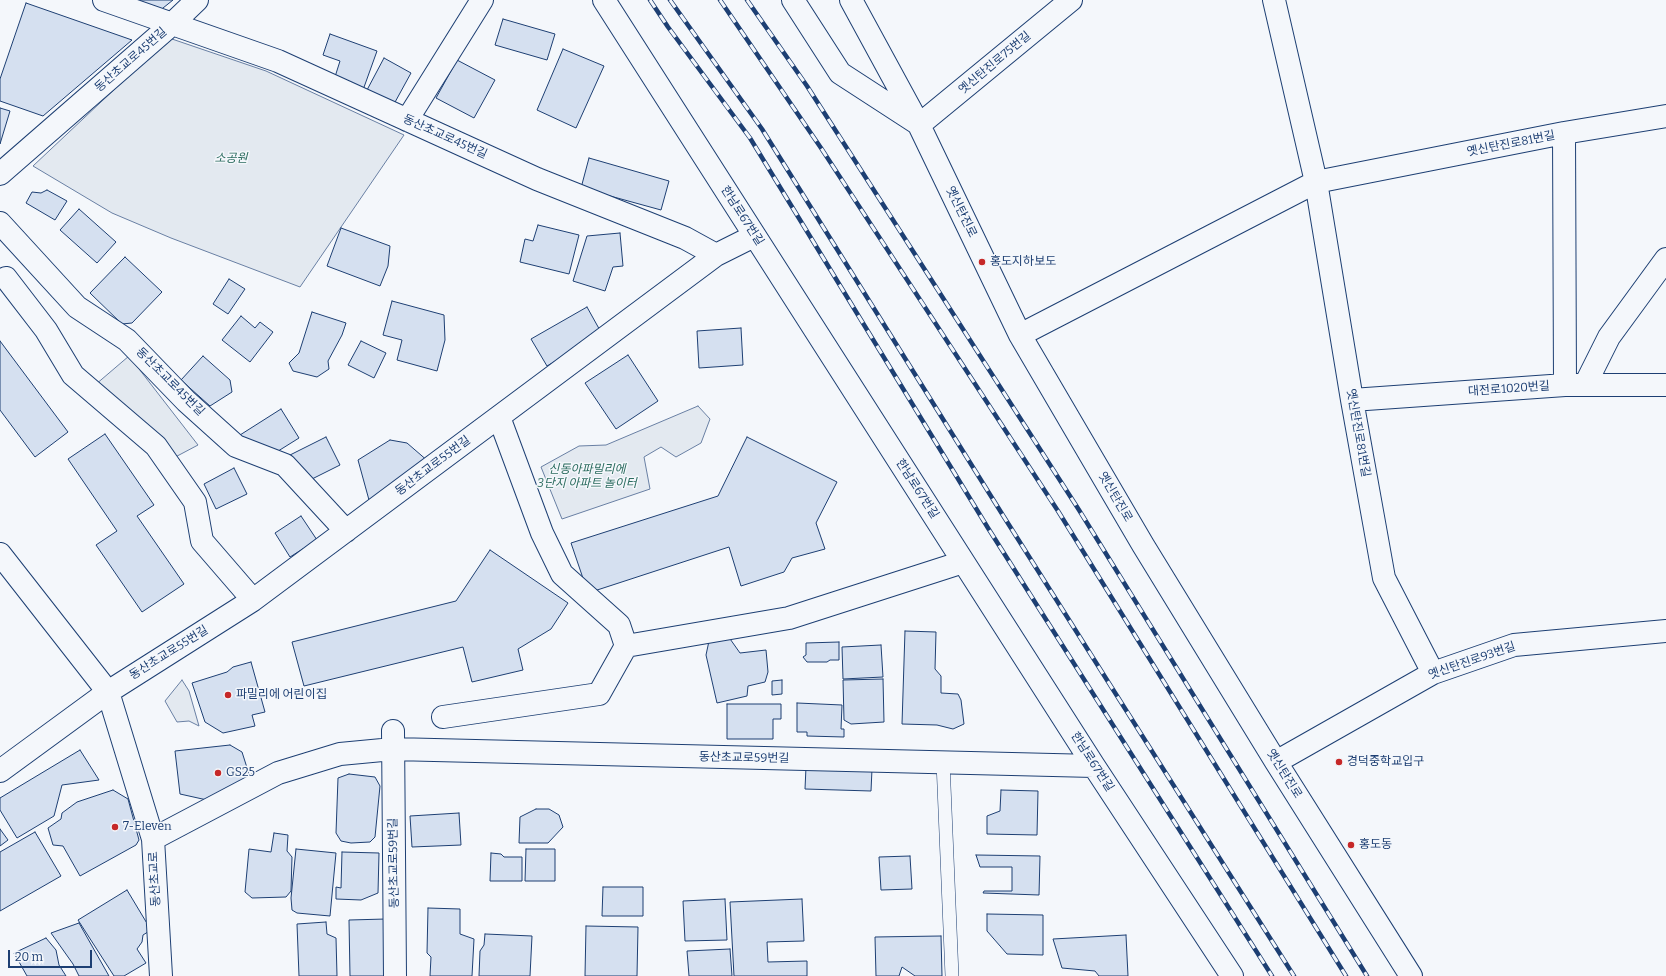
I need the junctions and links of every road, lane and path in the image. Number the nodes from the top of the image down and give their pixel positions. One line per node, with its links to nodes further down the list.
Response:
1 (104, 0): 9 (street)
2 (197, 0): 9 (street, 동산초교로45번길)
3 (482, 0): 11 (street)
4 (604, 0): 17 (street, 한남로67번길)
5 (793, 0): 12 (street)
6 (851, 0): 12 (street, 옛신탄진로)
7 (1071, 0): 12 (street, 옛신탄진로75번길)
8 (1274, 0): 15 (street)
9 (171, 25): 11 (street, 동산초교로45번길); 14 (street, 동산초교로45번길)
10 (1666, 116): 13 (street, 옛신탄진로81번길)
11 (407, 120): 18 (street, 동산초교로45번길)
12 (919, 125): 21 (street, 옛신탄진로)
13 (1564, 133): 15 (street, 옛신탄진로81번길); 22 (street, 옛신탄진로81번길)
14 (0, 174)
15 (1316, 182): 21 (street, 옛신탄진로81번길); 24 (street, 옛신탄진로81번길)
16 (0, 223): 26 (street, 동산초교로45번길)
17 (754, 236): 18 (street, 동산초교로55번길); 28 (street, 한남로67번길)
18 (716, 255): 25 (street, 동산초교로55번길)
19 (1666, 259): 22 (street)
20 (6, 278): 29 (street)
21 (1020, 335): 37 (street, 옛신탄진로)
22 (1575, 385): 23 (street, 대전로1020번길); 24 (street, 대전로1020번길)
23 (1666, 385)
24 (1352, 400): 32 (street, 옛신탄진로81번길)
25 (499, 417): 26 (street, 동산초교로55번길); 31 (street)
26 (346, 531): 29 (street, 동산초교로55번길)
27 (0, 554): 33 (street, 동산초교로)
28 (964, 562): 31 (street); 38 (street, 한남로67번길)
29 (253, 600): 33 (street, 동산초교로55번길)
30 (1666, 631): 32 (street, 옛신탄진로93번길)
31 (626, 646): 34 (street)
32 (1433, 673): 37 (street, 옛신탄진로93번길)
33 (108, 692): 39 (street); 40 (street, 동산초교로)
34 (443, 717)
35 (393, 740): 36 (street, 동산초교로59번길); 40 (street, 동산초교로59번길); 42 (street, 동산초교로59번길)
36 (943, 762): 38 (street, 동산초교로59번길); 43 (lane)
37 (1276, 762): 45 (street, 옛신탄진로)
38 (1094, 766): 44 (street, 한남로67번길)
39 (0, 770)
40 (153, 839): 41 (street, 동산초교로)
41 (161, 976)
42 (395, 976)
43 (952, 976)
44 (1232, 976)
45 (1411, 976)

